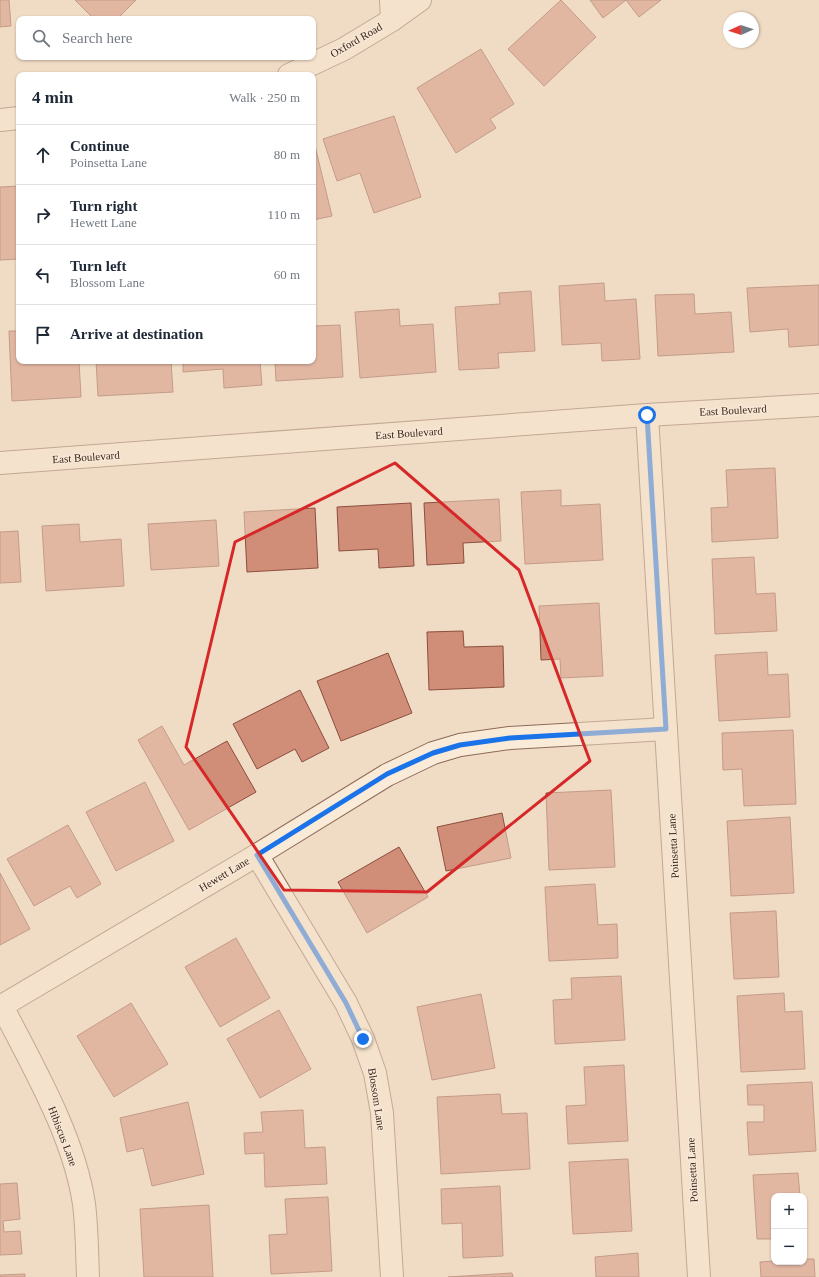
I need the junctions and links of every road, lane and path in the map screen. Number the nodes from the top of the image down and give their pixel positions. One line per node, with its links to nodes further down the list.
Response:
1 (420, 0): 2 (street, Oxford Road)
2 (392, 10): 3 (street, Oxford Road)
3 (295, 72)
4 (16, 118): 5 (street)
5 (0, 120)
6 (819, 405): 7 (street, East Boulevard)
7 (647, 415): 8 (street, East Boulevard); 9 (street, Poinsetta Lane)
8 (0, 463)
9 (666, 729): 10 (street, Hewett Lane); 14 (street, Poinsetta Lane)
10 (257, 855): 11 (street, Hewett Lane); 13 (street, Blossom Lane)
11 (1, 1006): 12 (street, Hibiscus Lane)
12 (88, 1277)
13 (392, 1277)
14 (699, 1277)

